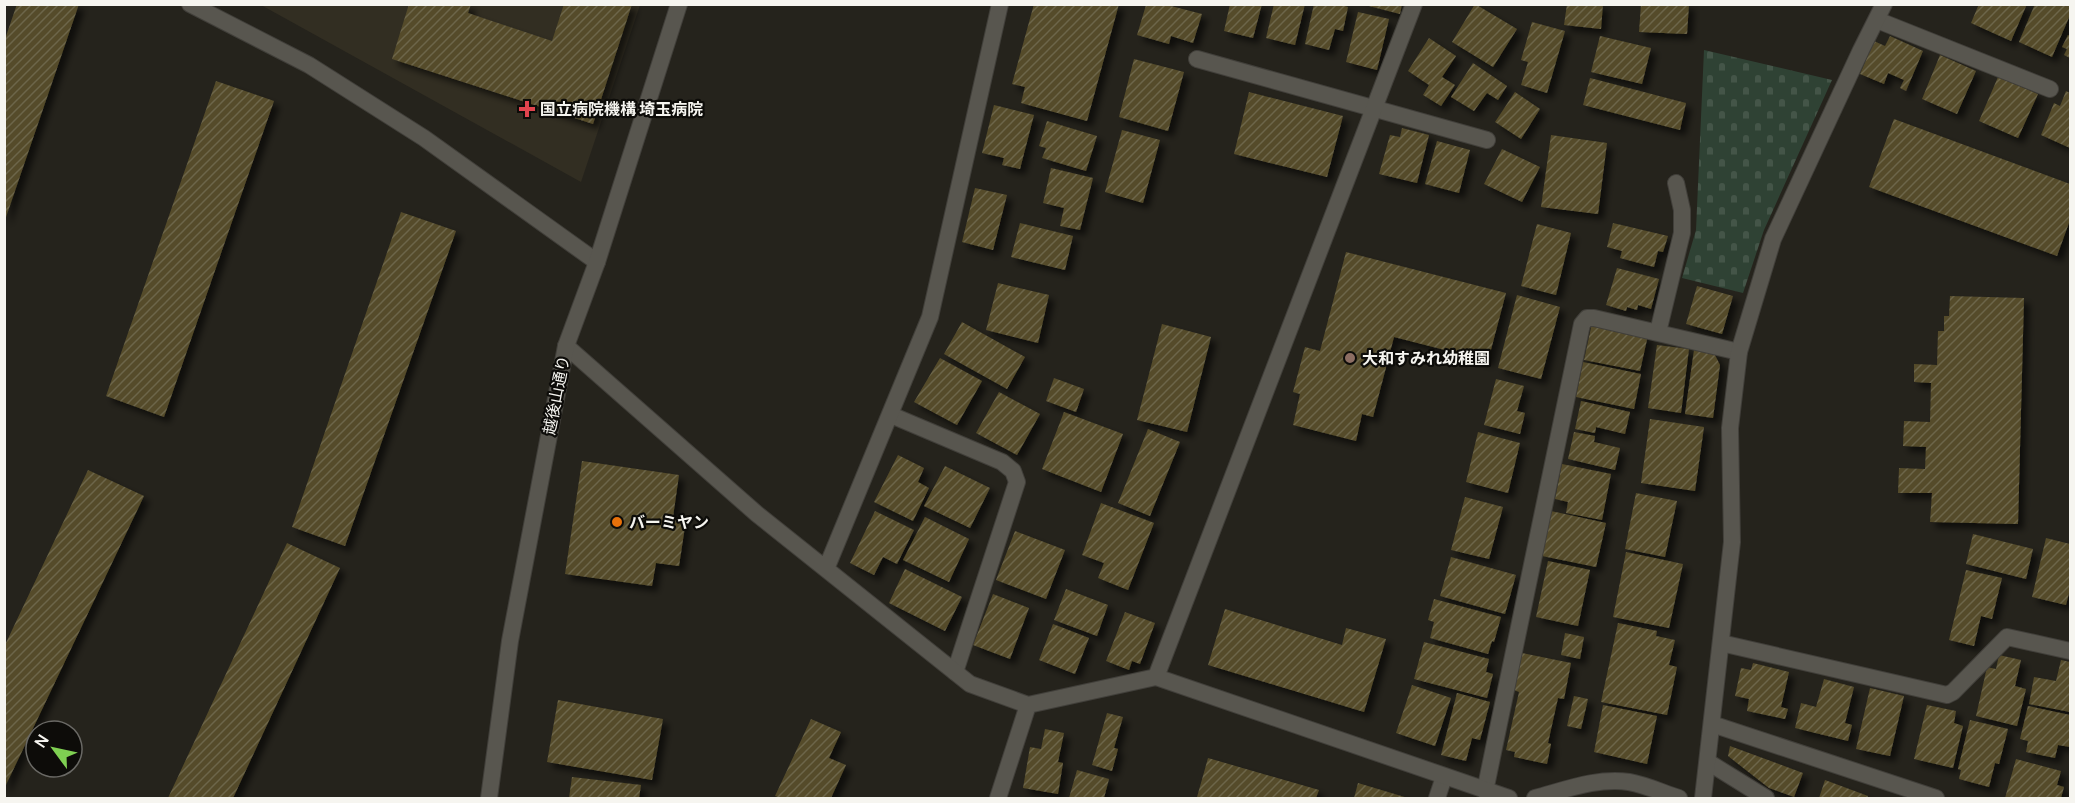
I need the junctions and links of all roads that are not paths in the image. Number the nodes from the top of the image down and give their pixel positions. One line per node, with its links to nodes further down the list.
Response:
1 (190, 4): 11 (street)
2 (679, 4): 11 (street, 越後山通り)
3 (1000, 4): 15 (street)
4 (1414, 4): 8 (street)
5 (1881, 12): 7 (street); 14 (street)
6 (1197, 59): 8 (street)
7 (2049, 89)
8 (1374, 109): 9 (street); 20 (street)
9 (1487, 140)
10 (1676, 183): 12 (street)
11 (597, 262): 13 (street, 越後山通り)
12 (1658, 332): 14 (street); 25 (street)
13 (566, 346): 16 (street); 26 (street, 越後山通り)
14 (1739, 352): 17 (street)
15 (891, 415): 16 (street); 19 (street)
16 (826, 569): 19 (street)
17 (1721, 643): 18 (street); 22 (street)
18 (2070, 651)
19 (955, 672): 21 (street)
20 (1156, 677): 21 (street); 24 (street)
21 (1028, 705): 27 (street)
22 (1712, 724): 23 (street); 34 (street)
23 (1708, 762): 32 (street); 33 (street)
24 (1443, 777): 25 (street); 28 (street)
25 (1485, 791): 29 (street)
26 (489, 798)
27 (998, 798)
28 (1437, 798)
29 (1509, 798)
30 (1535, 798): 31 (street)
31 (1679, 798)
32 (1702, 798)
33 (1766, 798)
34 (1936, 798)

